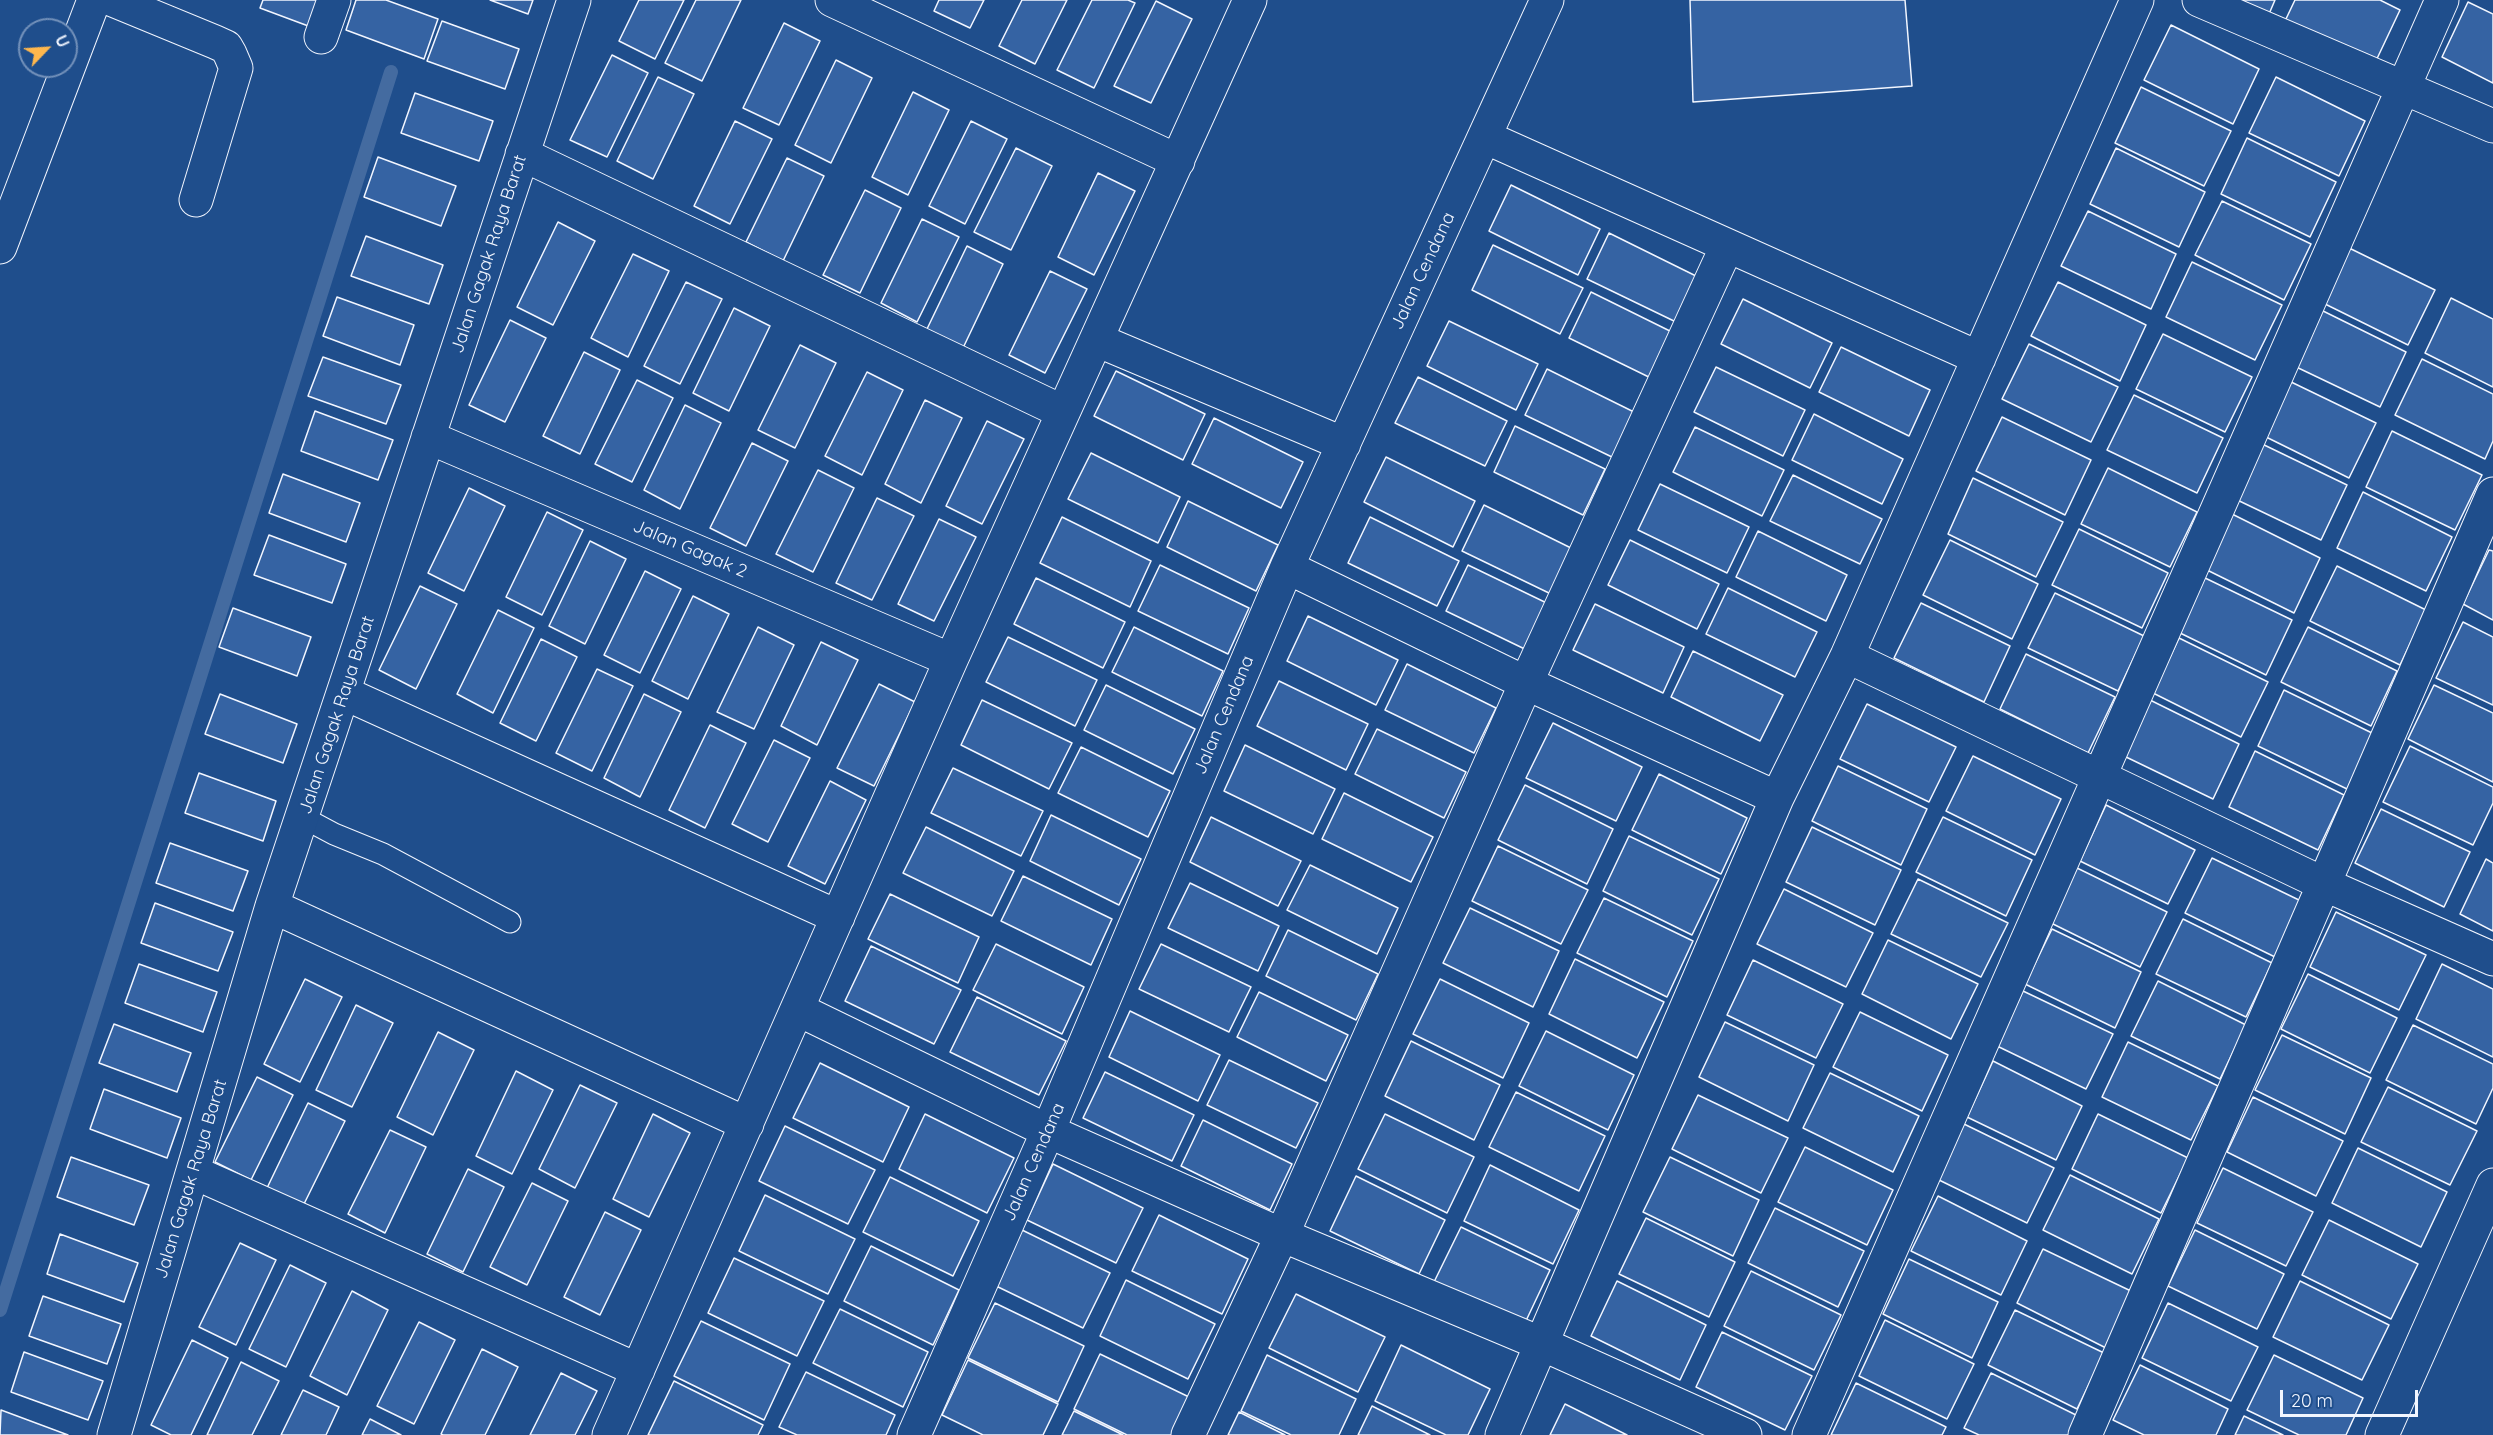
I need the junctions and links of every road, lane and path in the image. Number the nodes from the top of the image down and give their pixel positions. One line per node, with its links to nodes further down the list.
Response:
1 (94, 0): 19 (street)
2 (113, 0): 17 (street)
3 (334, 0): 11 (street)
4 (574, 0): 15 (street, Jalan Gagak Raya Barat)
5 (831, 0): 16 (street)
6 (1250, 0): 16 (street)
7 (1547, 0): 14 (street, Jalan Cendana)
8 (2137, 0): 21 (street)
9 (2199, 0): 12 (street)
10 (2442, 0): 12 (street)
11 (321, 38)
12 (2405, 88): 13 (street); 31 (street)
13 (2493, 126)
14 (1485, 137): 18 (street); 24 (street, Jalan Cendana)
15 (522, 154): 22 (street); 23 (street, Jalan Gagak Raya Barat)
16 (1178, 161): 20 (street)
17 (196, 200)
18 (1727, 246): 21 (street); 29 (street)
19 (0, 247)
20 (1097, 340): 22 (street); 24 (street)
21 (1979, 358): 27 (street)
22 (1063, 412): 28 (street)
23 (428, 437): 28 (street, Jalan Gagak 2); 30 (street, Jalan Gagak Raya Barat)
24 (1344, 444): 26 (street, Jalan Cendana)
25 (2493, 494): 34 (street)
26 (1287, 567): 29 (street); 41 (street, Jalan Cendana)
27 (1847, 656): 31 (street); 32 (street)
28 (951, 660): 36 (street)
29 (1526, 682): 32 (street); 44 (street)
30 (344, 693): 33 (street, Jalan Gagak Raya Barat); 36 (street)
31 (2098, 778): 34 (street); 53 (street)
32 (1777, 798): 45 (street)
33 (304, 818): 35 (street, Jalan Gagak Raya Barat); 37 (lane)
34 (2326, 885): 38 (street); 54 (street)
35 (272, 906): 40 (street); 42 (street, Jalan Gagak Raya Barat)
36 (838, 917): 39 (street)
37 (510, 922)
38 (2493, 959)
39 (797, 1009): 40 (street); 41 (street)
40 (747, 1124): 46 (street)
41 (1048, 1131): 44 (street); 49 (street, Jalan Cendana)
42 (193, 1172): 46 (street); 47 (street, Jalan Gagak Raya Barat)
43 (2493, 1185): 55 (street)
44 (1282, 1235): 45 (street); 50 (street)
45 (1542, 1344): 51 (street); 52 (street)
46 (638, 1370): 48 (street)
47 (115, 1434)
48 (609, 1435)
49 (914, 1435)
50 (1188, 1435)
51 (1502, 1435)
52 (1745, 1435)
53 (1809, 1435)
54 (2085, 1435)
55 (2382, 1435)

